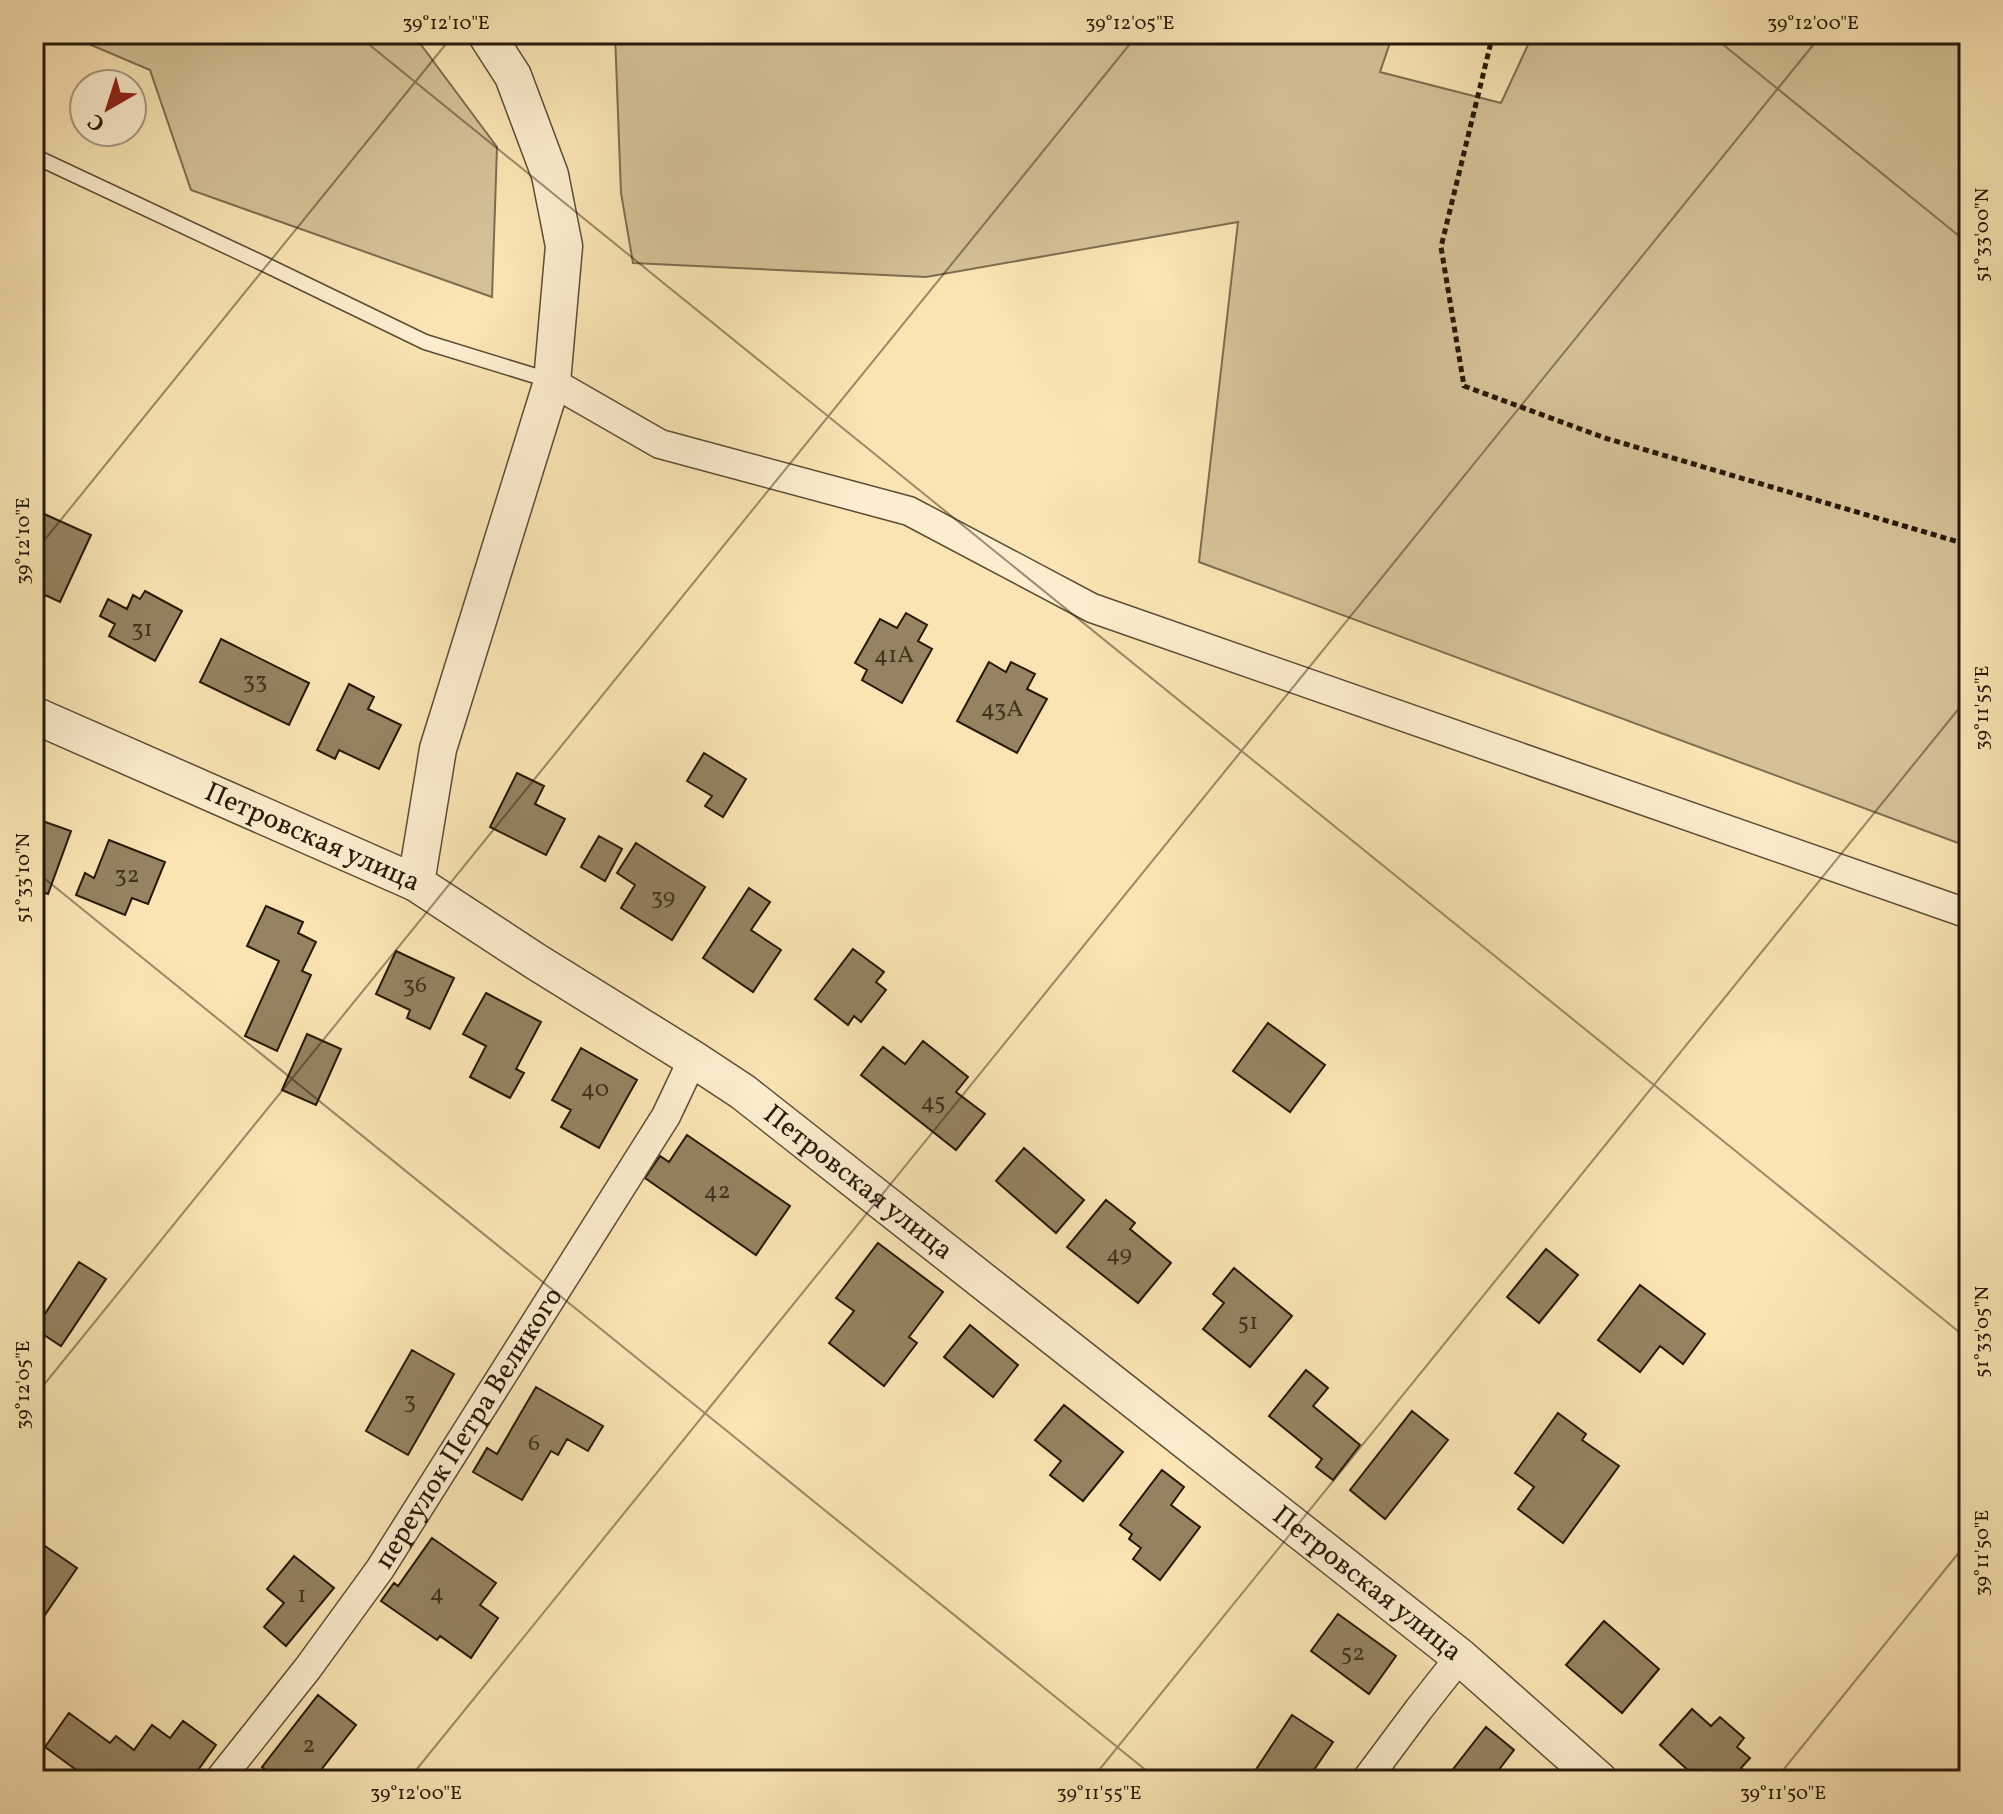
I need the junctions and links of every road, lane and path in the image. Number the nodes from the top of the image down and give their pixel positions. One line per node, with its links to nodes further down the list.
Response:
1 (486, 34): 4 (street)
2 (1493, 34): 5 (path)
3 (34, 156): 4 (lane)
4 (552, 382): 7 (street); 8 (street)
5 (1969, 545)
6 (34, 715): 7 (street, Петровская улица)
7 (416, 883): 9 (street, Петровская улица)
8 (1969, 914)
9 (693, 1059): 10 (street, Петровская улица); 11 (street, переулок Петра Великого)
10 (1460, 1657): 12 (street); 13 (street, Петровская улица)
11 (219, 1780)
12 (1366, 1780)
13 (1599, 1780)

